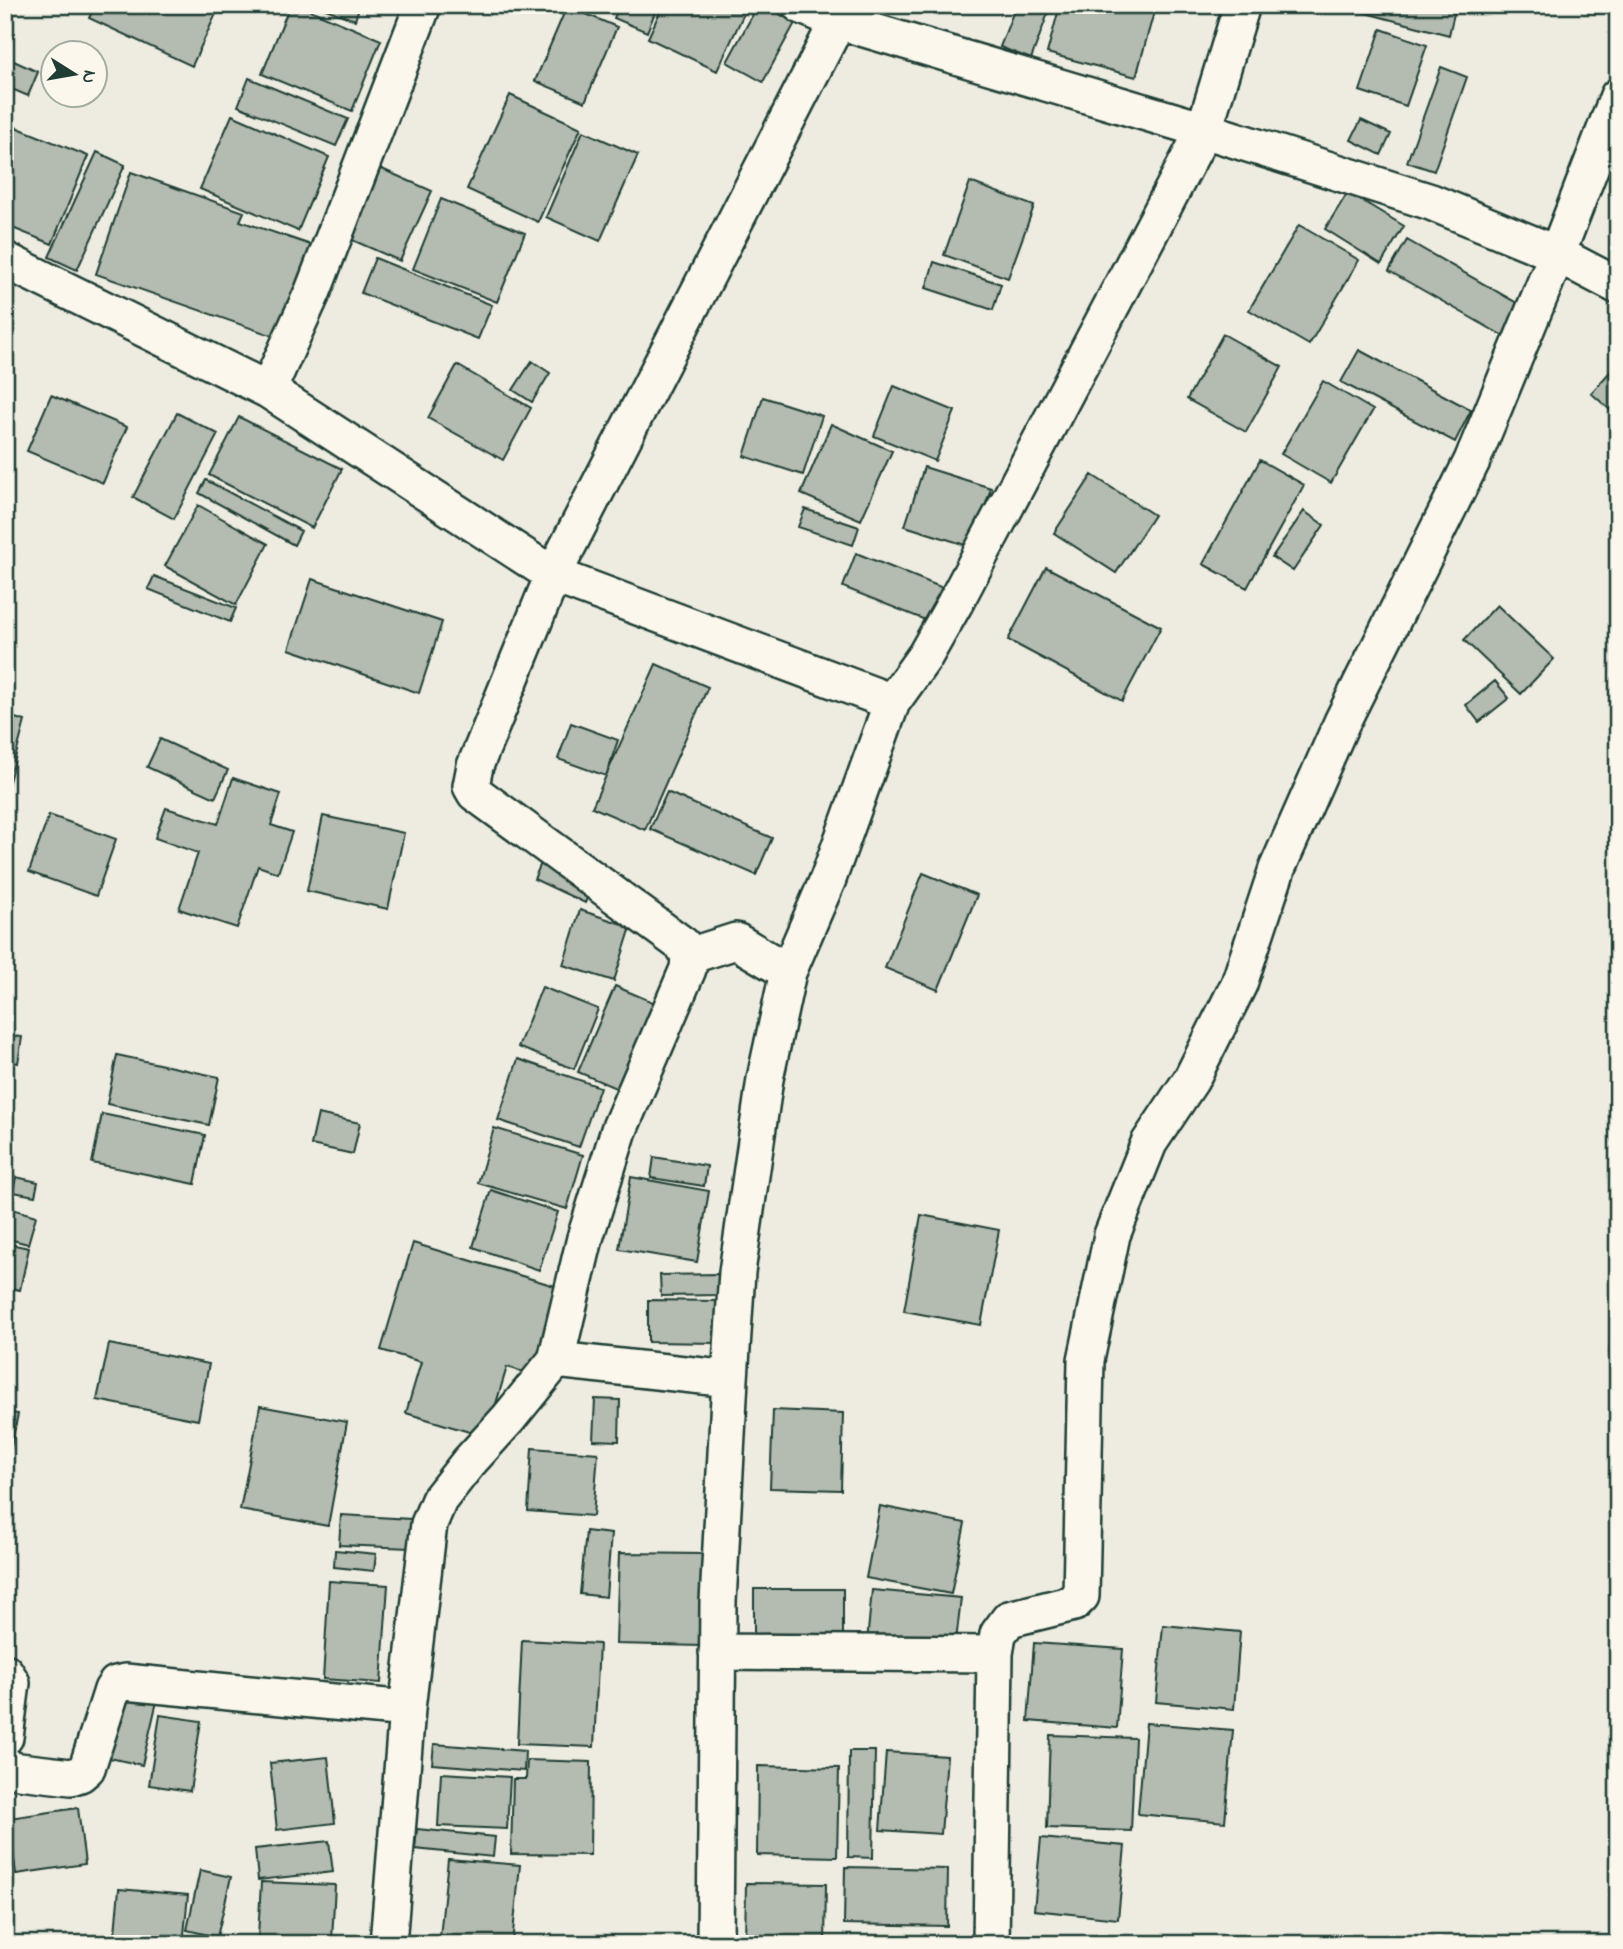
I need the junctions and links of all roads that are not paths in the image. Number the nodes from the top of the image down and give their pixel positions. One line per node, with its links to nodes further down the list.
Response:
1 (423, 5): 10 (street)
2 (800, 5): 4 (street)
3 (1242, 5): 6 (street)
4 (840, 13): 6 (street); 11 (street)
5 (1618, 96): 7 (street)
6 (1205, 130): 7 (street); 12 (street)
7 (1557, 254): 9 (street); 18 (street)
8 (5, 260): 10 (street)
9 (1618, 286)
10 (268, 390): 11 (street)
11 (553, 575): 12 (street); 13 (street)
12 (892, 702): 14 (street)
13 (689, 956): 14 (street); 15 (street)
14 (788, 972): 16 (street)
15 (556, 1360): 16 (street); 20 (street)
16 (730, 1379): 17 (street)
17 (718, 1652): 18 (street); 24 (street)
18 (995, 1654): 25 (street)
19 (5, 1672): 21 (street)
20 (407, 1709): 22 (street); 23 (street)
21 (5, 1737)
22 (5, 1764)
23 (388, 1944)
24 (715, 1944)
25 (991, 1944)

